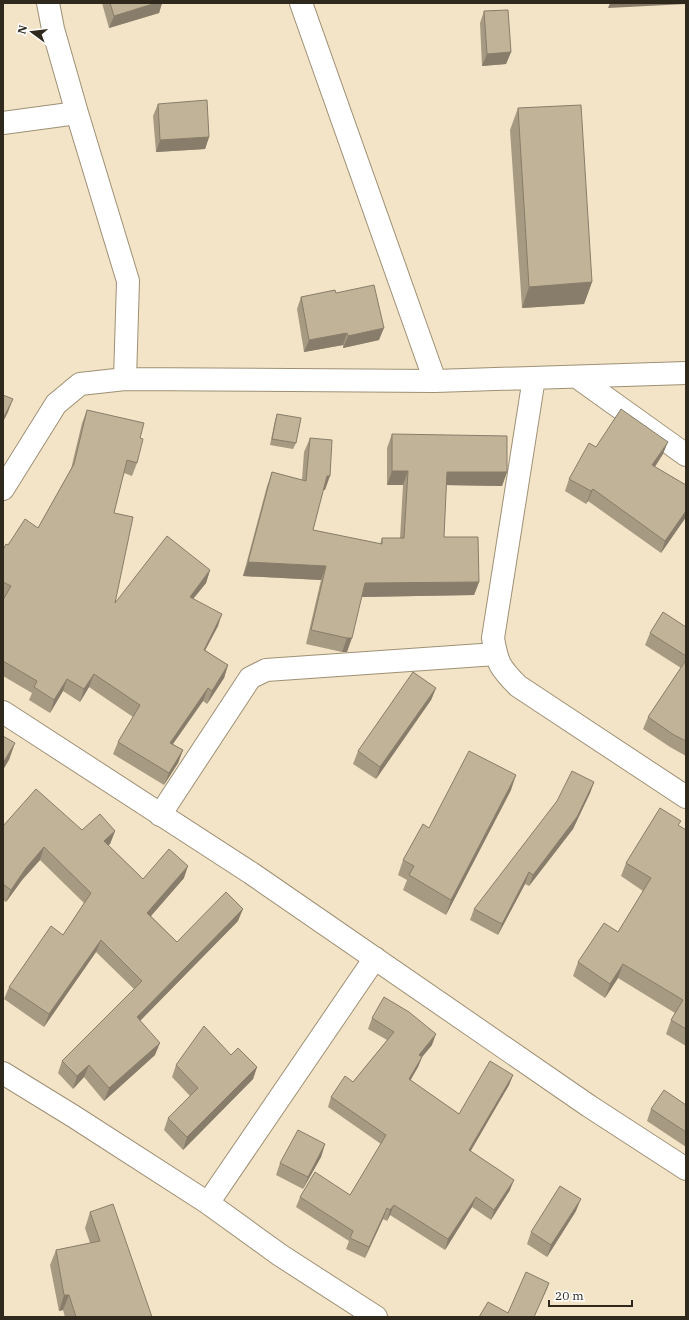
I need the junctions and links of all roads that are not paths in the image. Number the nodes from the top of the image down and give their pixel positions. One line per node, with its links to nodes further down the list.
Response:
1 (48, 3): 3 (street)
2 (301, 3): 9 (street)
3 (77, 113): 4 (street); 8 (street)
4 (3, 123)
5 (686, 373): 6 (street)
6 (577, 377): 7 (street); 10 (street)
7 (534, 378): 9 (street); 12 (street)
8 (125, 379): 9 (street); 11 (street)
9 (435, 381)
10 (686, 454)
11 (3, 489)
12 (496, 654): 14 (street); 15 (street)
13 (3, 712): 15 (street)
14 (686, 798)
15 (160, 814): 16 (street)
16 (374, 958): 18 (street); 19 (street)
17 (3, 1073): 19 (street)
18 (686, 1169)
19 (208, 1203): 20 (street)
20 (376, 1317)

